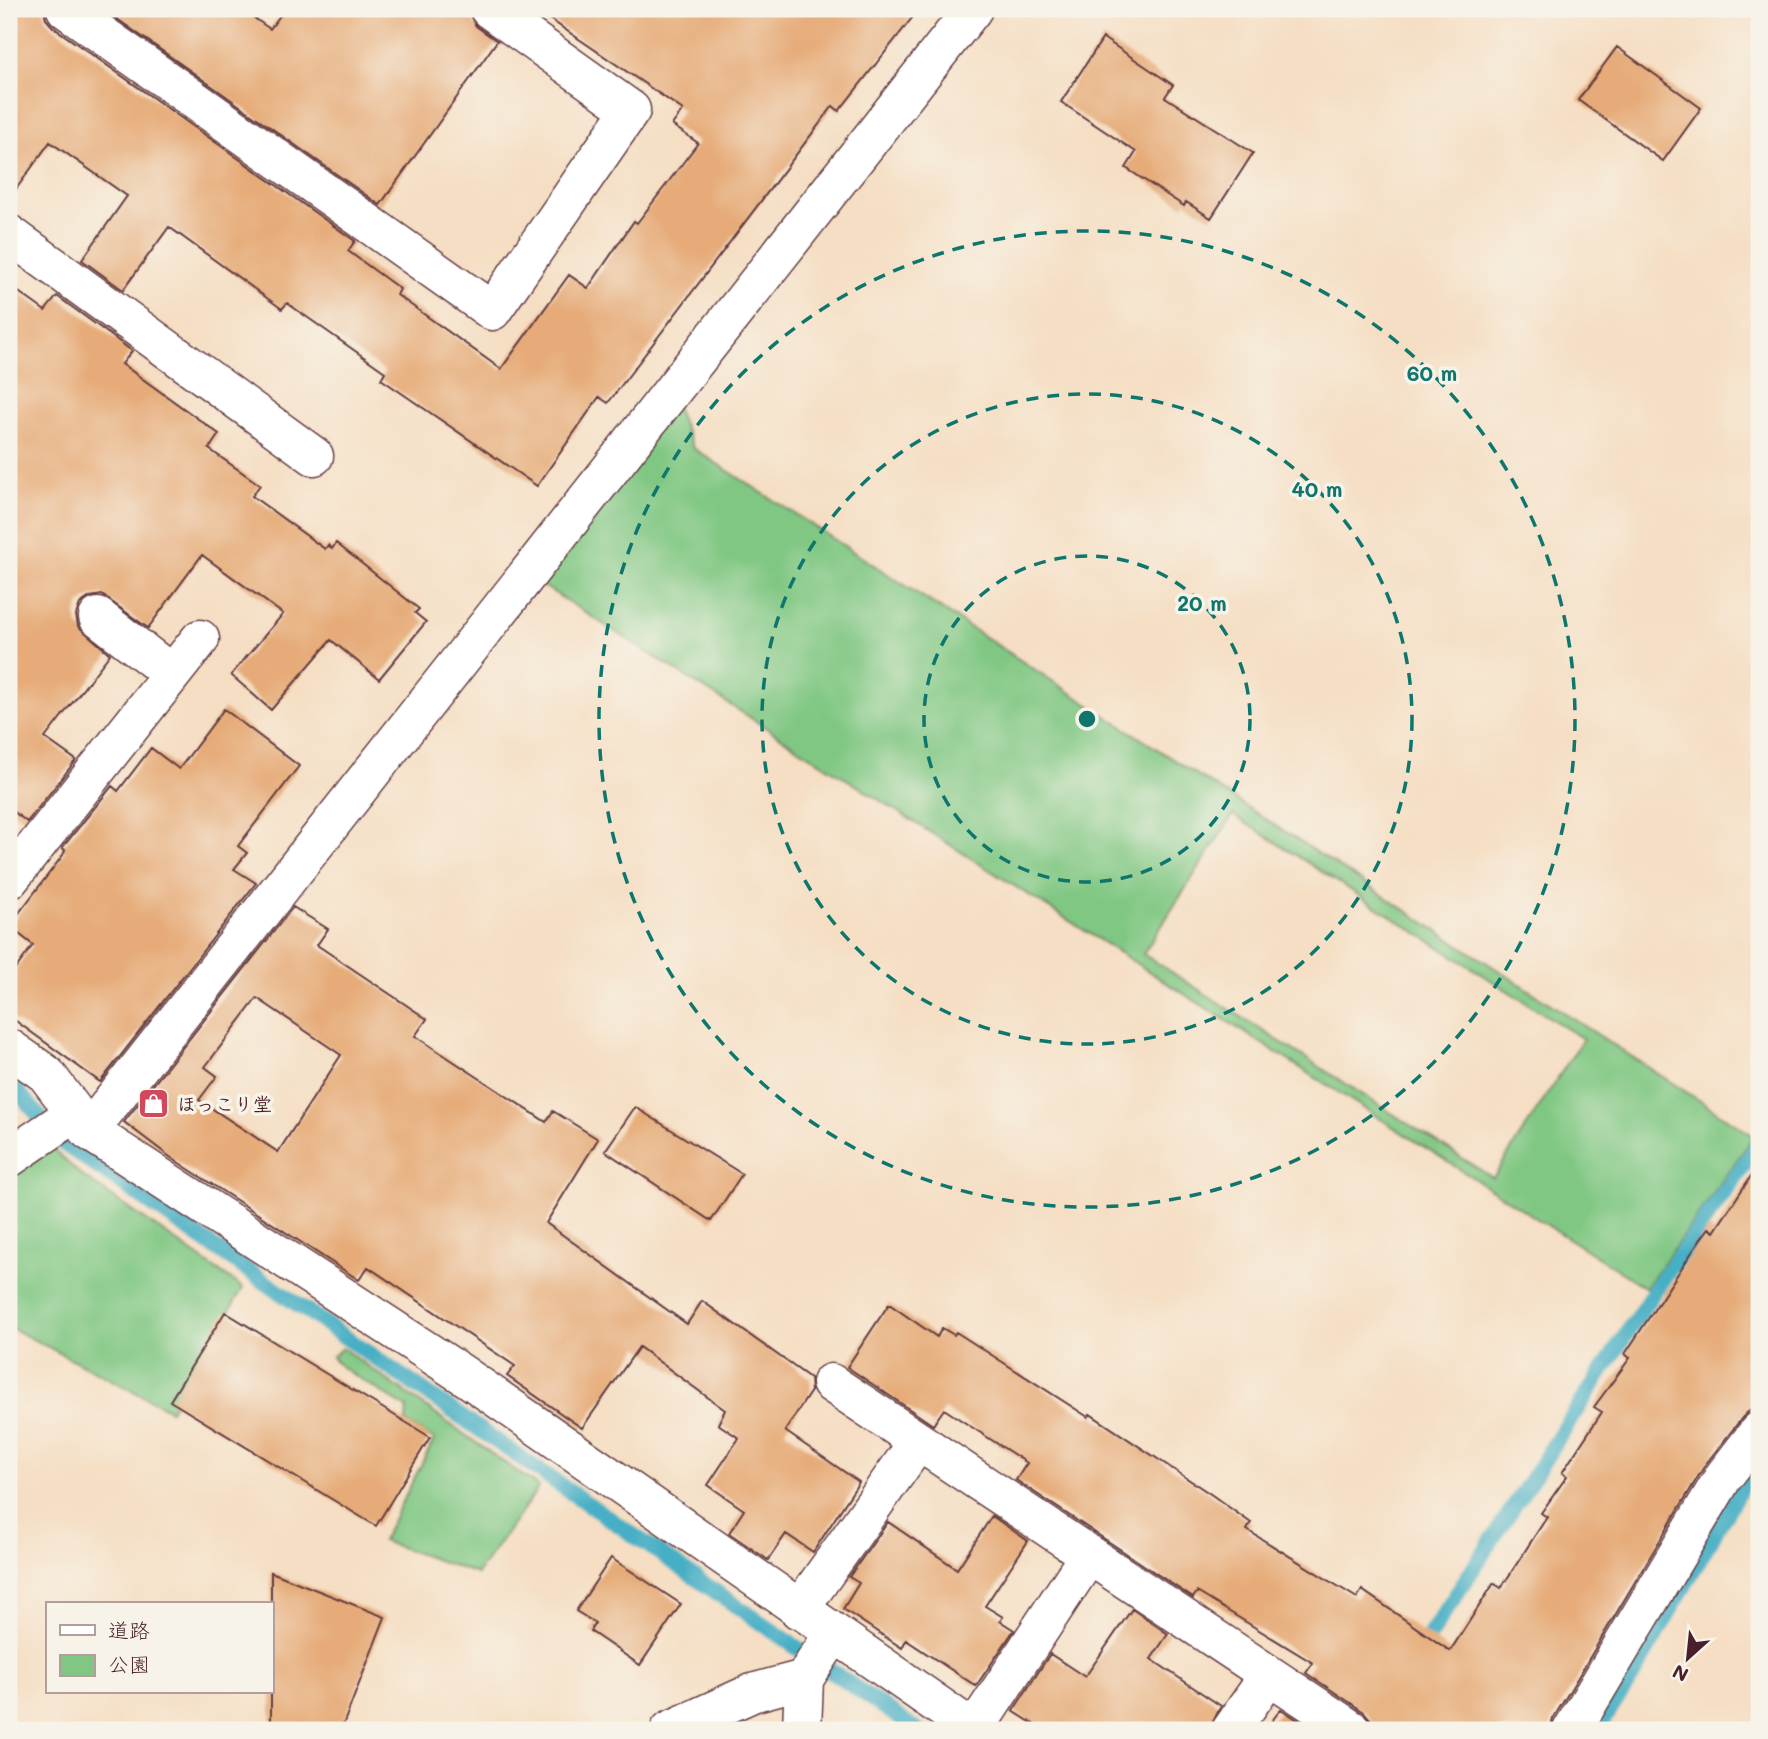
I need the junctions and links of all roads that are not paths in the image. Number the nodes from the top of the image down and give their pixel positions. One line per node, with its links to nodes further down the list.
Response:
1 (66, 9): 2 (street)
2 (489, 9)
3 (973, 9): 11 (street)
4 (9, 234): 5 (street)
5 (314, 456)
6 (98, 617): 8 (street)
7 (200, 639): 8 (street)
8 (172, 674): 9 (street)
9 (9, 880)
10 (9, 1048): 11 (street)
11 (68, 1125): 12 (street); 17 (street)
12 (9, 1158)
13 (831, 1383): 15 (street)
14 (1759, 1431): 25 (street)
15 (918, 1441): 16 (street); 17 (street)
16 (1090, 1555): 19 (street); 22 (street)
17 (799, 1610): 18 (street)
18 (817, 1659): 20 (street); 21 (street); 22 (street)
19 (1269, 1675): 23 (street); 24 (street)
20 (670, 1730)
21 (802, 1730)
22 (974, 1730)
23 (1231, 1730)
24 (1353, 1730)
25 (1572, 1730)

